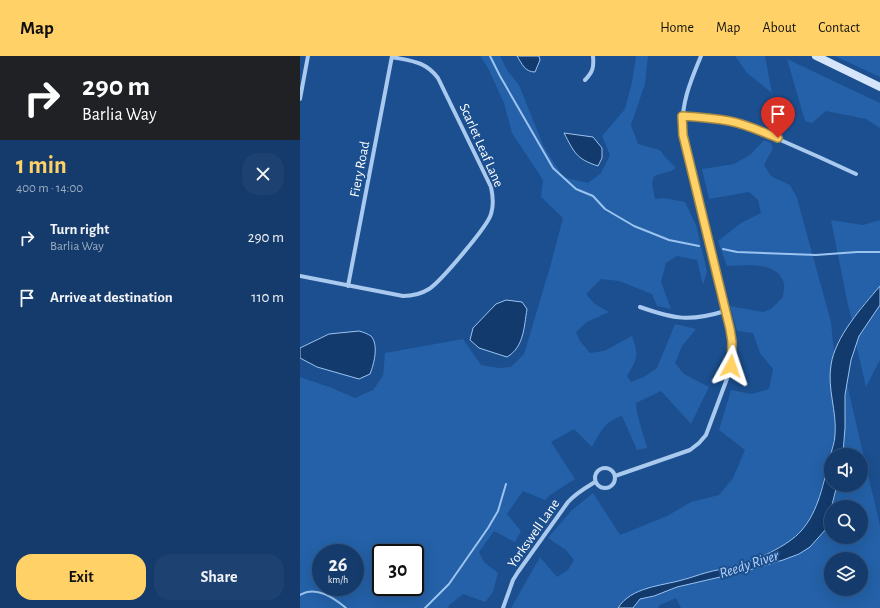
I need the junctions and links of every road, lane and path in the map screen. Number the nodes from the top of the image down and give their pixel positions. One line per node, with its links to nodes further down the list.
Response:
1 (308, 56): 8 (street)
2 (392, 56): 12 (street, Fiery Road); 12 (street, Scarlet Leaf Lane)
3 (593, 56): 6 (street)
4 (701, 56): 9 (street)
5 (816, 56): 7 (main road)
6 (585, 80)
7 (880, 88)
8 (300, 99)
9 (682, 116): 10 (street); 14 (street)
10 (856, 174)
11 (300, 276): 12 (street, Scarlet Leaf Lane)
12 (348, 286)
13 (640, 307): 14 (street)
14 (726, 311): 15 (street)
15 (616, 476): 16 (street); 16 (street)
16 (595, 482): 17 (street, Yorkswell Lane)
17 (503, 608)

